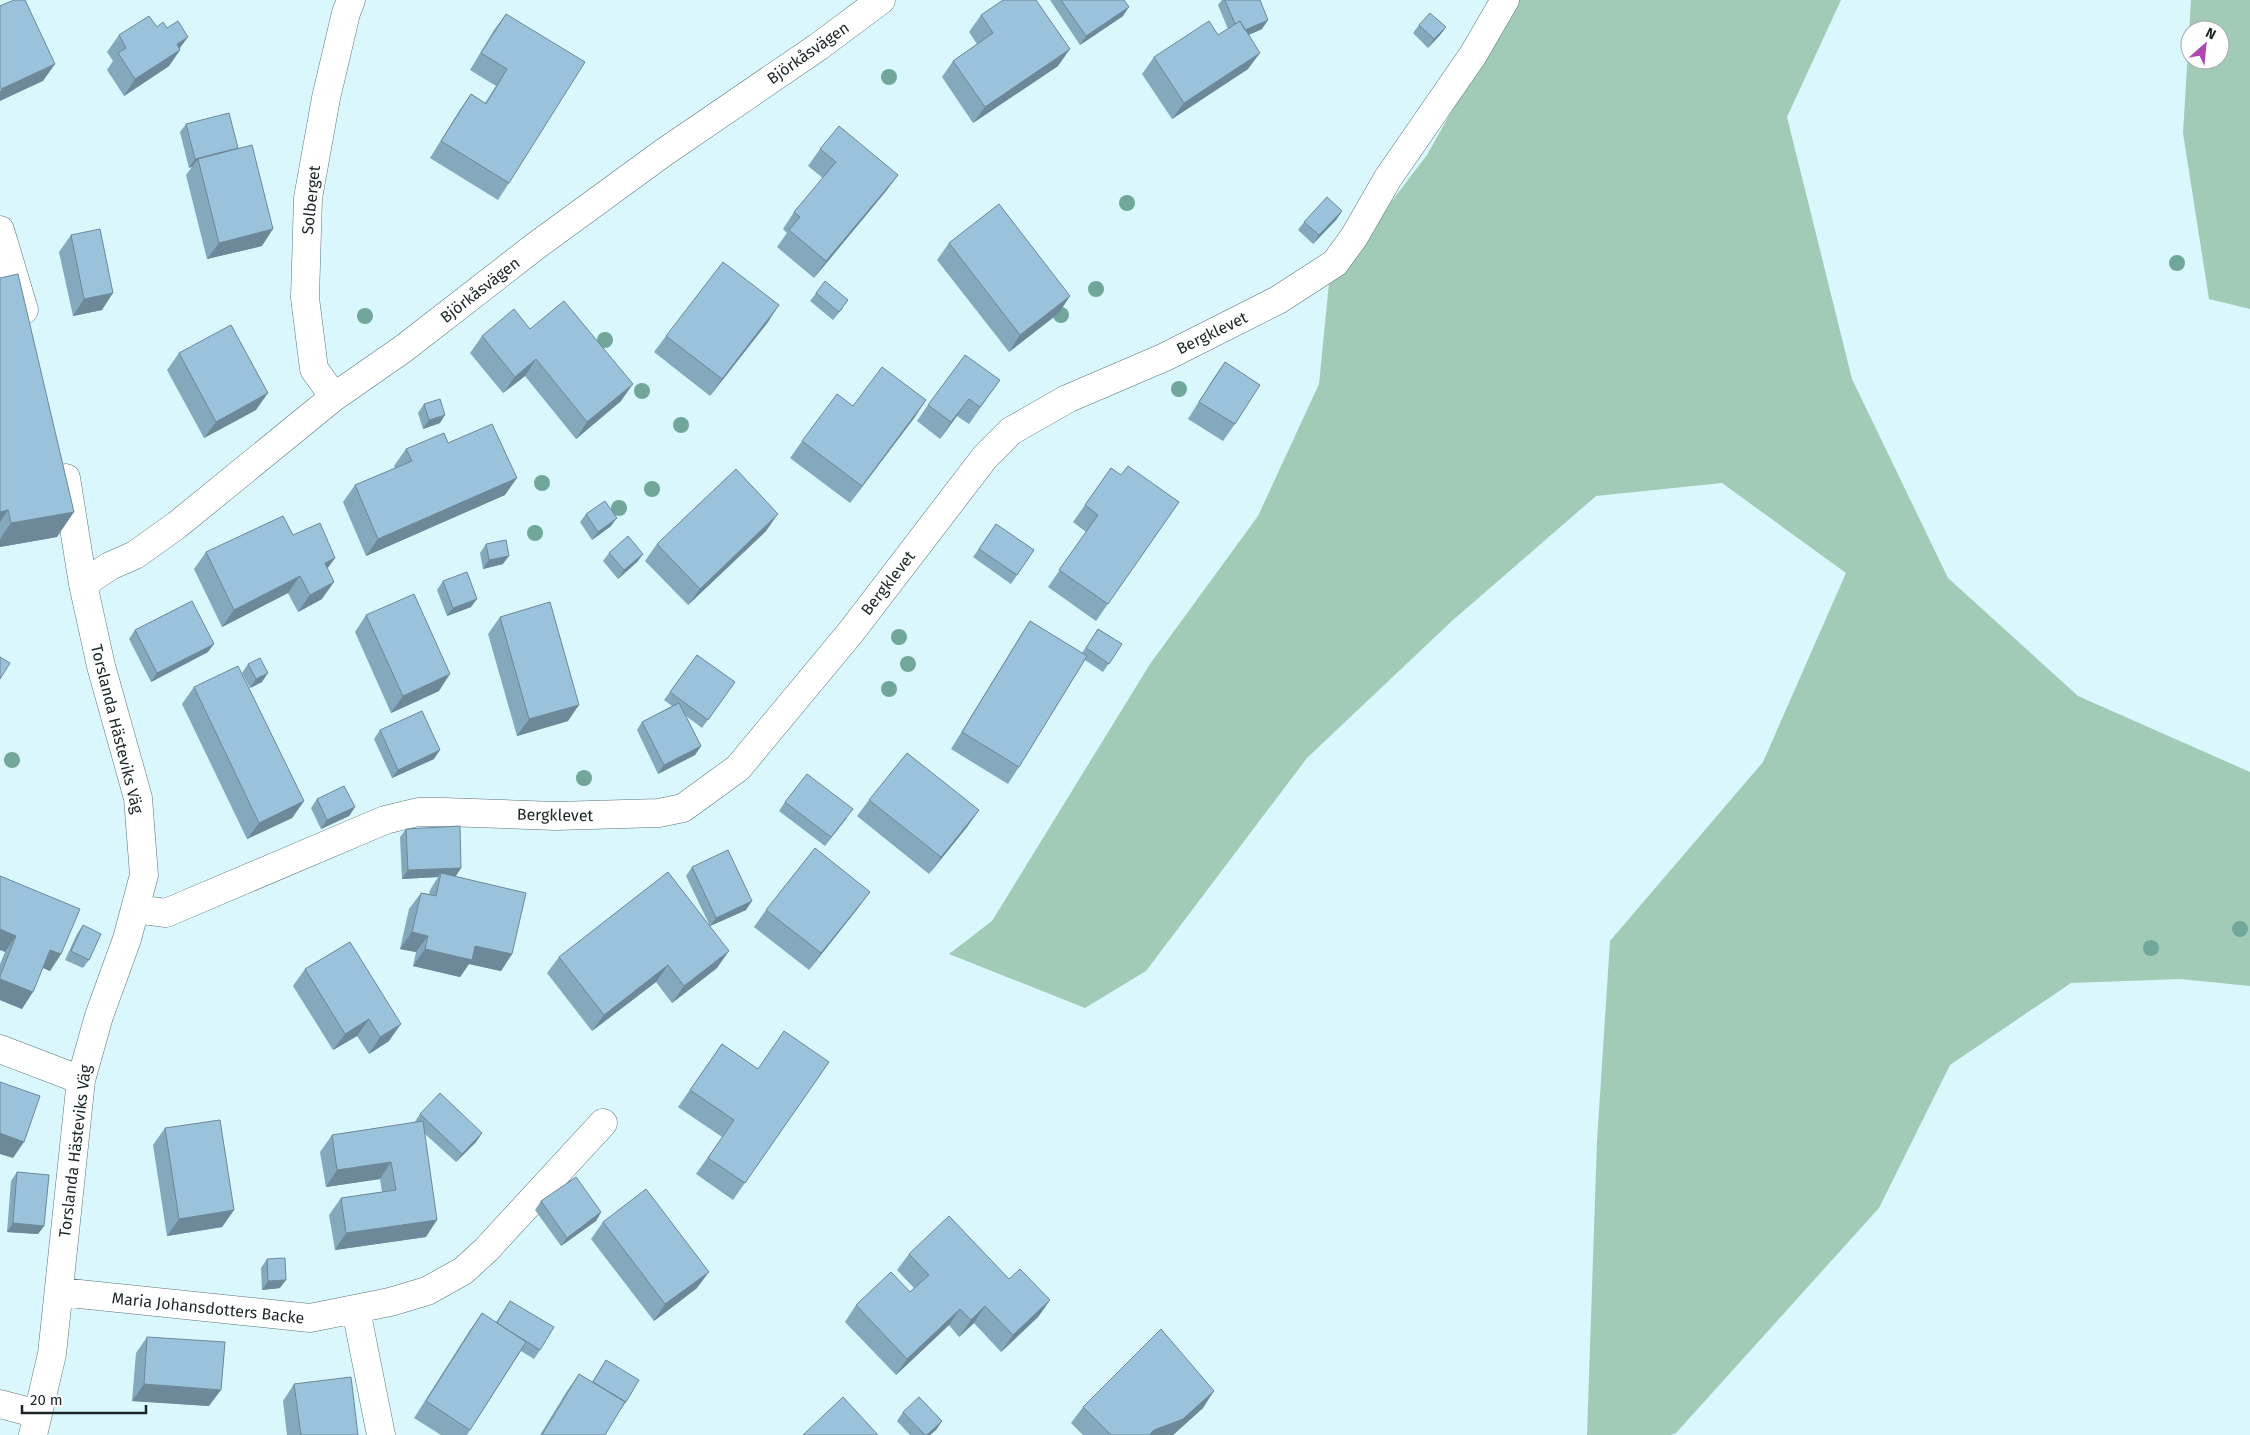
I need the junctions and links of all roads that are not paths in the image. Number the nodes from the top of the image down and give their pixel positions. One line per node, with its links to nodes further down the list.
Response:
1 (352, 0): 6 (street, Solberget)
2 (881, 0): 6 (street, Björkåsvägen)
3 (1505, 0): 9 (street, Bergklevet)
4 (0, 230): 5 (street)
5 (31, 336)
6 (334, 398): 8 (street, Björkåsvägen)
7 (60, 455): 8 (street, Torslanda Hästeviks Väg)
8 (83, 584): 9 (street, Torslanda Hästeviks Väg)
9 (135, 909): 11 (street, Torslanda Hästeviks Väg)
10 (0, 1049): 11 (street)
11 (81, 1080): 13 (street, Torslanda Hästeviks Väg)
12 (603, 1123): 14 (street, Maria Johansdotters Backe)
13 (60, 1292): 14 (street, Maria Johansdotters Backe); 16 (street, Torslanda Hästeviks Väg)
14 (356, 1310): 17 (street)
15 (0, 1404): 16 (street)
16 (35, 1424)
17 (382, 1435)

